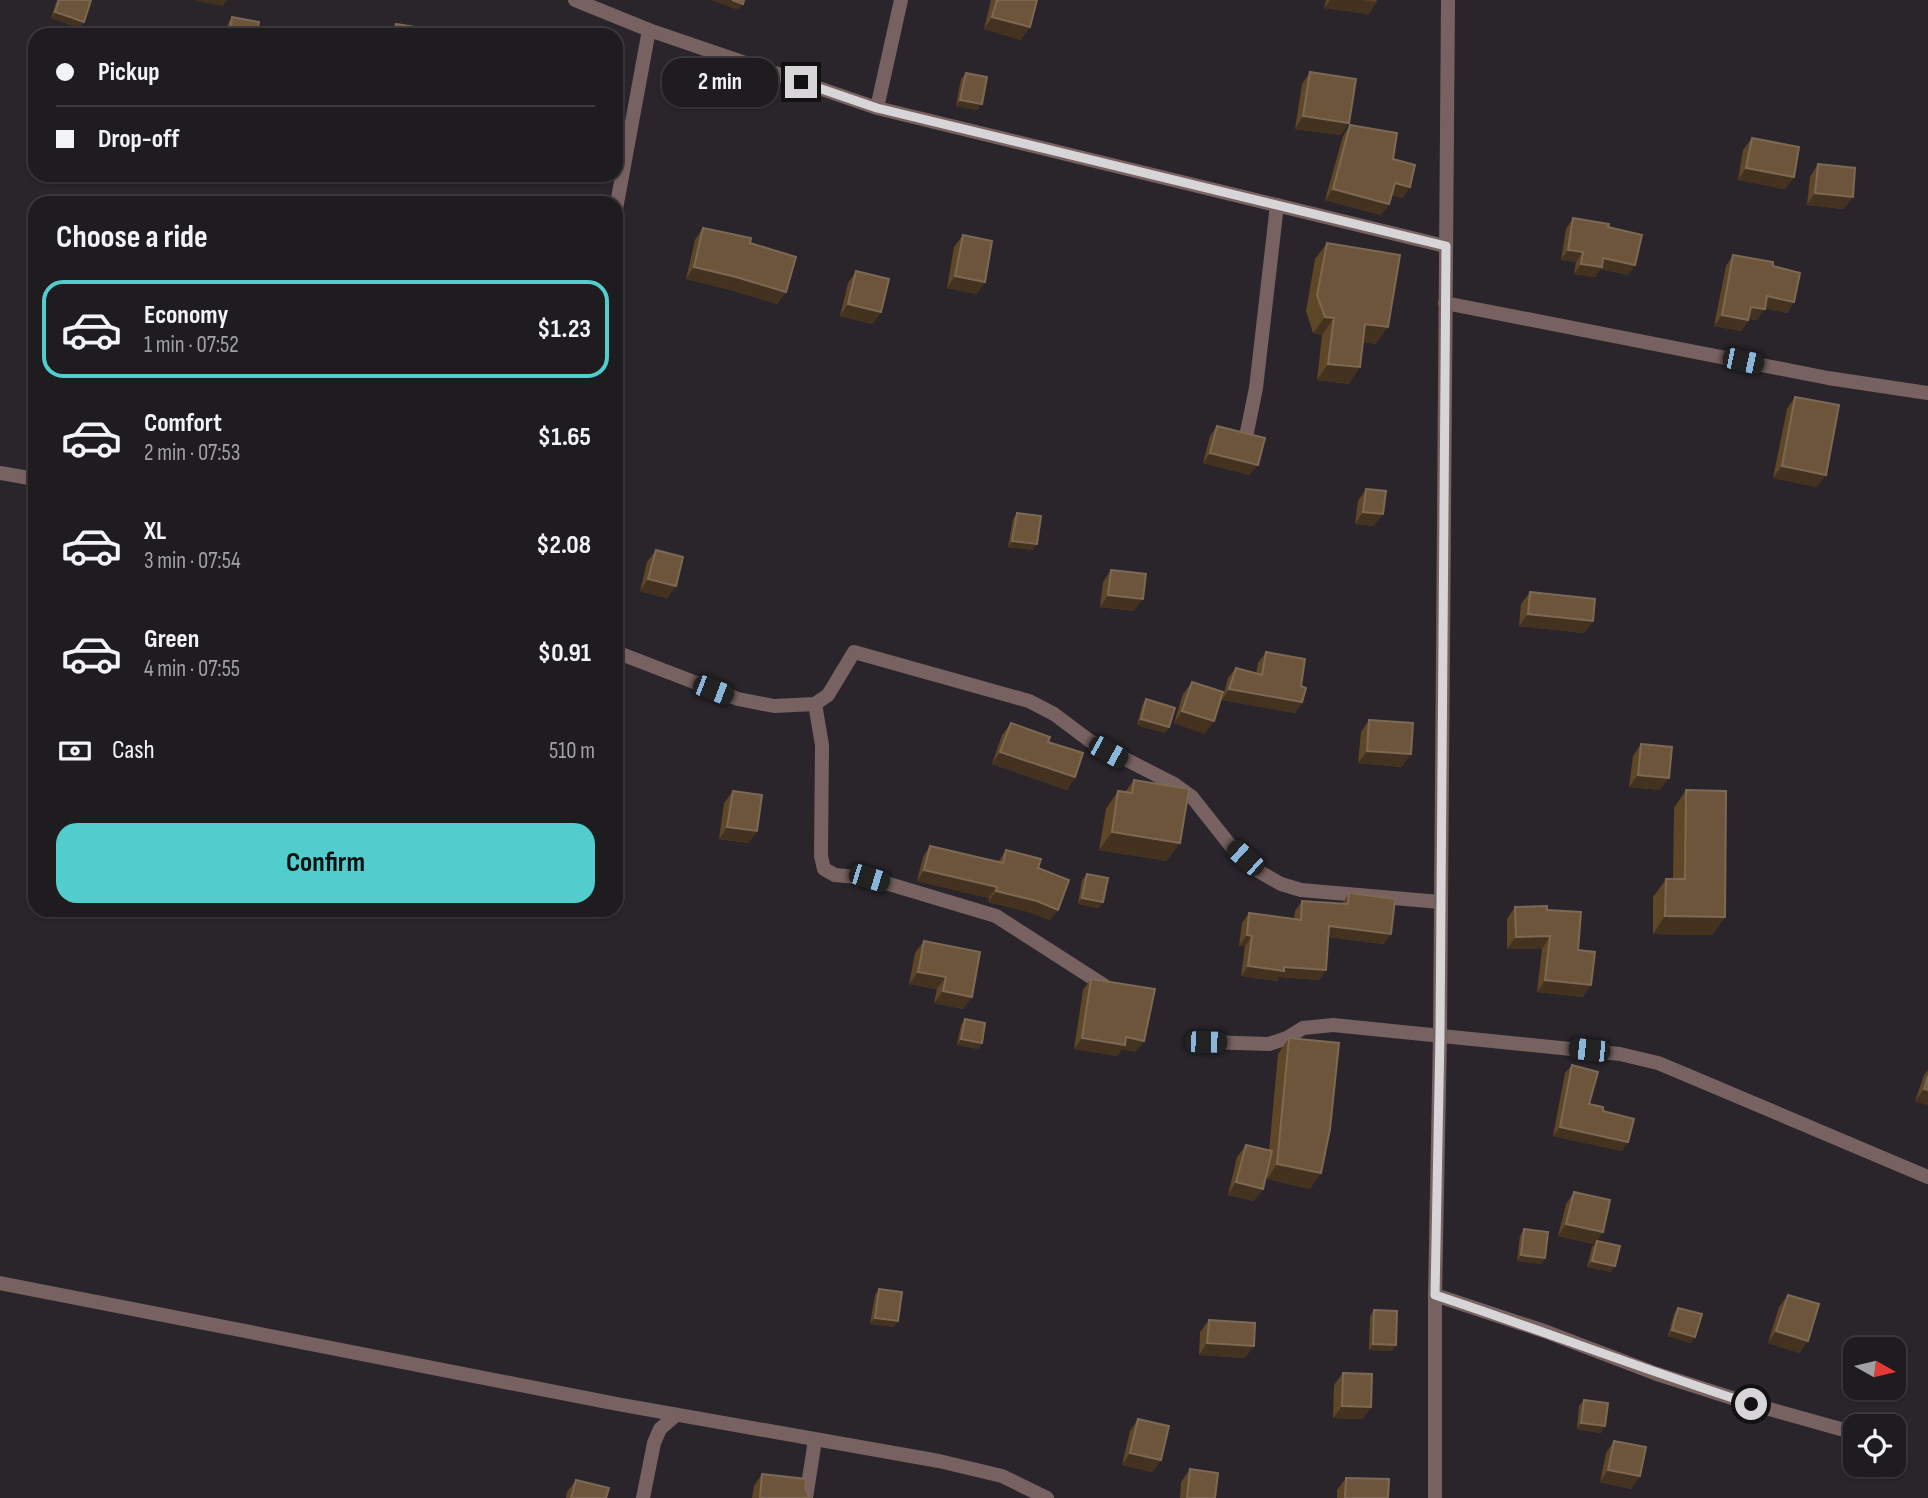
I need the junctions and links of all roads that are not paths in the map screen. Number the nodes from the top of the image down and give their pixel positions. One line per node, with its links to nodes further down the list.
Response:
1 (575, 0): 4 (street)
2 (901, 0): 5 (street)
3 (1448, 0): 8 (street)
4 (649, 30): 5 (street); 6 (street)
5 (877, 108): 7 (street)
6 (623, 171)
7 (1277, 205): 8 (street); 11 (street)
8 (1446, 246): 9 (street)
9 (1445, 303): 10 (street); 16 (street)
10 (1928, 393)
11 (1247, 432)
12 (0, 473): 13 (street)
13 (28, 478)
14 (623, 655): 15 (street)
15 (815, 704): 16 (street); 17 (street)
16 (1440, 902): 18 (street)
17 (1105, 986)
18 (1440, 1035): 19 (street); 20 (street); 22 (street)
19 (1206, 1042)
20 (1928, 1177)
21 (0, 1283): 23 (street)
22 (1435, 1295): 24 (street); 29 (street)
23 (676, 1415): 25 (street); 26 (street)
24 (1843, 1430)
25 (816, 1440): 27 (street); 28 (street)
26 (643, 1498)
27 (806, 1498)
28 (1047, 1498)
29 (1435, 1498)

